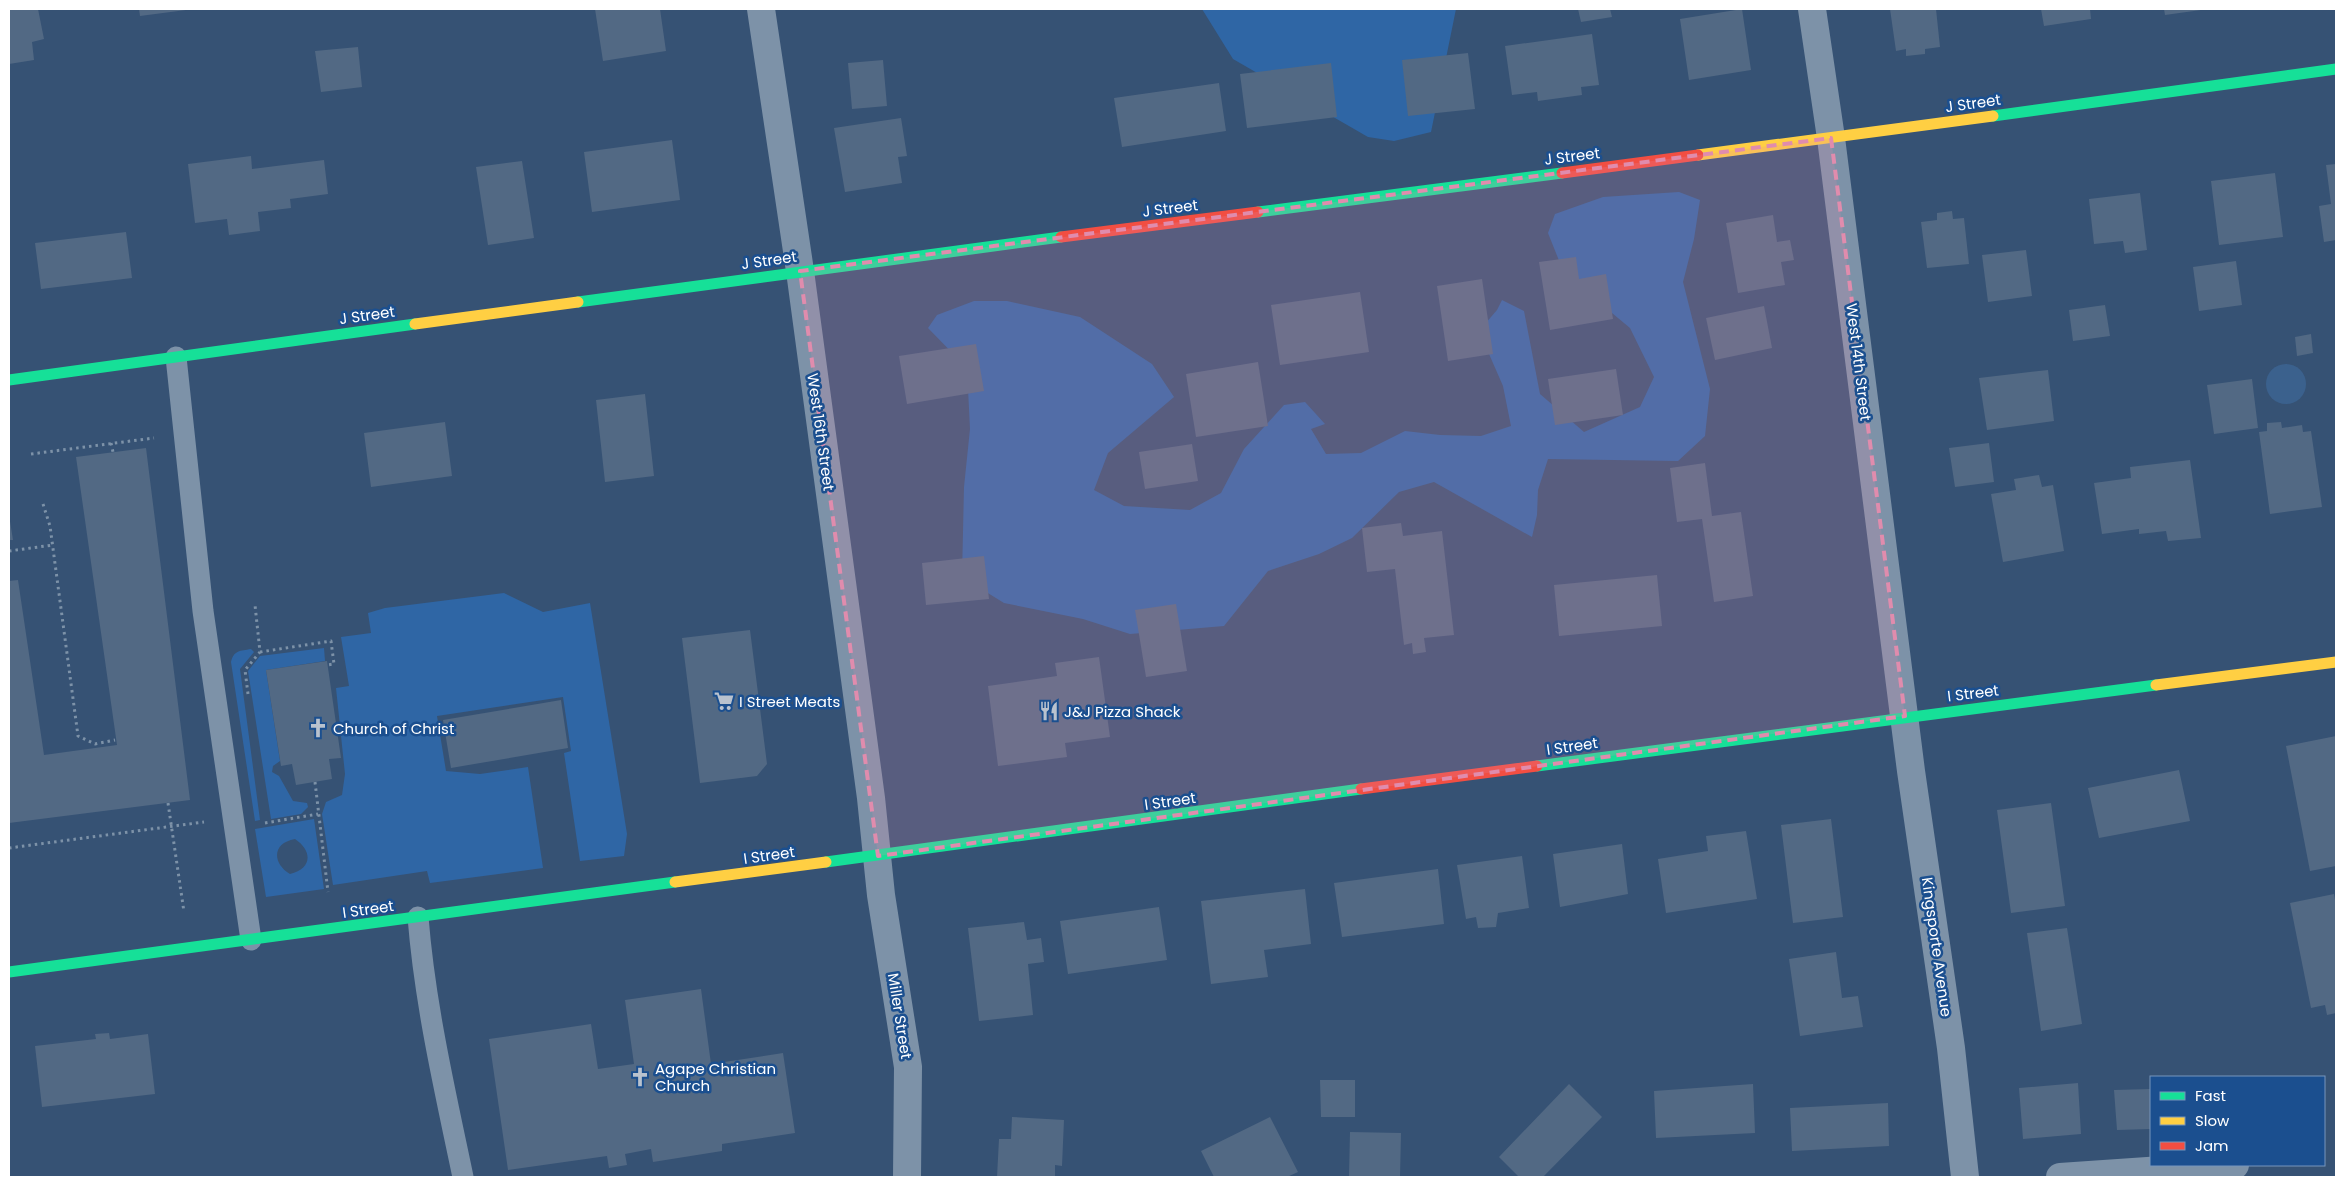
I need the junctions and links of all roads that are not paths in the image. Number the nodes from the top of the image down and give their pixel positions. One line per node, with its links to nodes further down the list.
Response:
1 (761, 9): 5 (street, West 16th Street)
2 (1812, 9): 4 (street, West 14th Street)
3 (2336, 69): 4 (street, J Street)
4 (1831, 138): 5 (street, J Street); 9 (street, West 14th Street)
5 (800, 270): 6 (street, J Street); 10 (street, West 16th Street)
6 (176, 357): 7 (street, J Street); 12 (lane)
7 (9, 380)
8 (2336, 662): 9 (street, I Street)
9 (1905, 716): 10 (street, I Street); 17 (street, Kingsporte Avenue)
10 (878, 856): 11 (street, I Street); 16 (street, Miller Street)
11 (418, 917): 12 (street, I Street); 15 (lane)
12 (251, 940): 13 (street, I Street)
13 (9, 972)
14 (2220, 1166): 18 (street)
15 (463, 1177)
16 (907, 1177)
17 (1965, 1177)
18 (2060, 1177)

